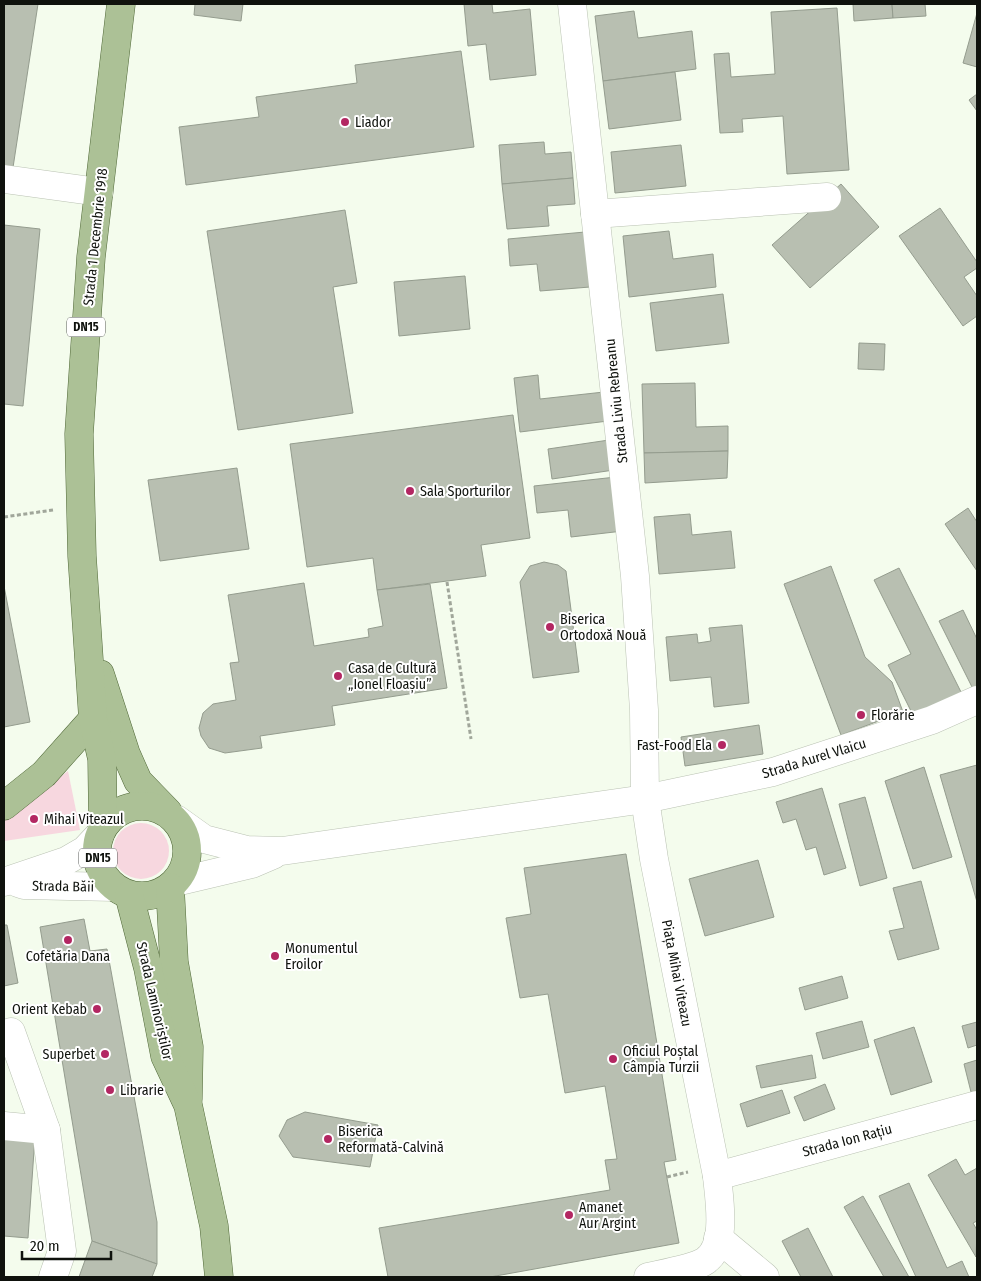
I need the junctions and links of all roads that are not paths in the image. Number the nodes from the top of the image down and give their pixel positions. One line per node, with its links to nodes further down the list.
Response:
1 (121, 4): 4 (main road, Strada 1 Decembrie 1918 / DN15)
2 (572, 4): 6 (street, Strada Liviu Rebreanu)
3 (4, 179): 4 (street)
4 (100, 192): 7 (main road, Strada 1 Decembrie 1918 / DN15)
5 (827, 197): 6 (street)
6 (595, 214): 10 (street, Strada Liviu Rebreanu)
7 (90, 651): 9 (main road, Strada 1 Decembrie 1918 / DN15); 12 (main road, Strada 1 Decembrie 1918 / DN15)
8 (977, 700): 10 (street, Strada Aurel Vlaicu)
9 (93, 718): 11 (main road); 13 (main road, Strada 1 Decembrie 1918 / DN15)
10 (645, 800): 14 (street, Strada Aurel Vlaicu); 23 (street, Piața Mihai Viteazu)
11 (4, 806)
12 (173, 817): 13 (main road); 14 (street); 16 (main road, DN15)
13 (102, 831): 15 (street, Strada Băii); 17 (main road, DN15)
14 (282, 851): 16 (street)
15 (8, 881): 17 (street, Strada Băii)
16 (173, 885): 17 (main road); 19 (main road, Strada Laminoriștilor / DN15)
17 (122, 891): 19 (main road, Strada Laminoriștilor / DN15)
18 (11, 1032): 22 (street)
19 (188, 1105): 26 (main road, Strada Laminoriștilor / DN15)
20 (977, 1105): 23 (street, Strada Ion Rațiu)
21 (4, 1126): 22 (street)
22 (46, 1130): 25 (street)
23 (717, 1176): 24 (street, Piața Mihai Viteazu)
24 (718, 1238): 27 (street); 28 (street)
25 (53, 1277)
26 (219, 1277)
27 (648, 1277)
28 (765, 1277)

